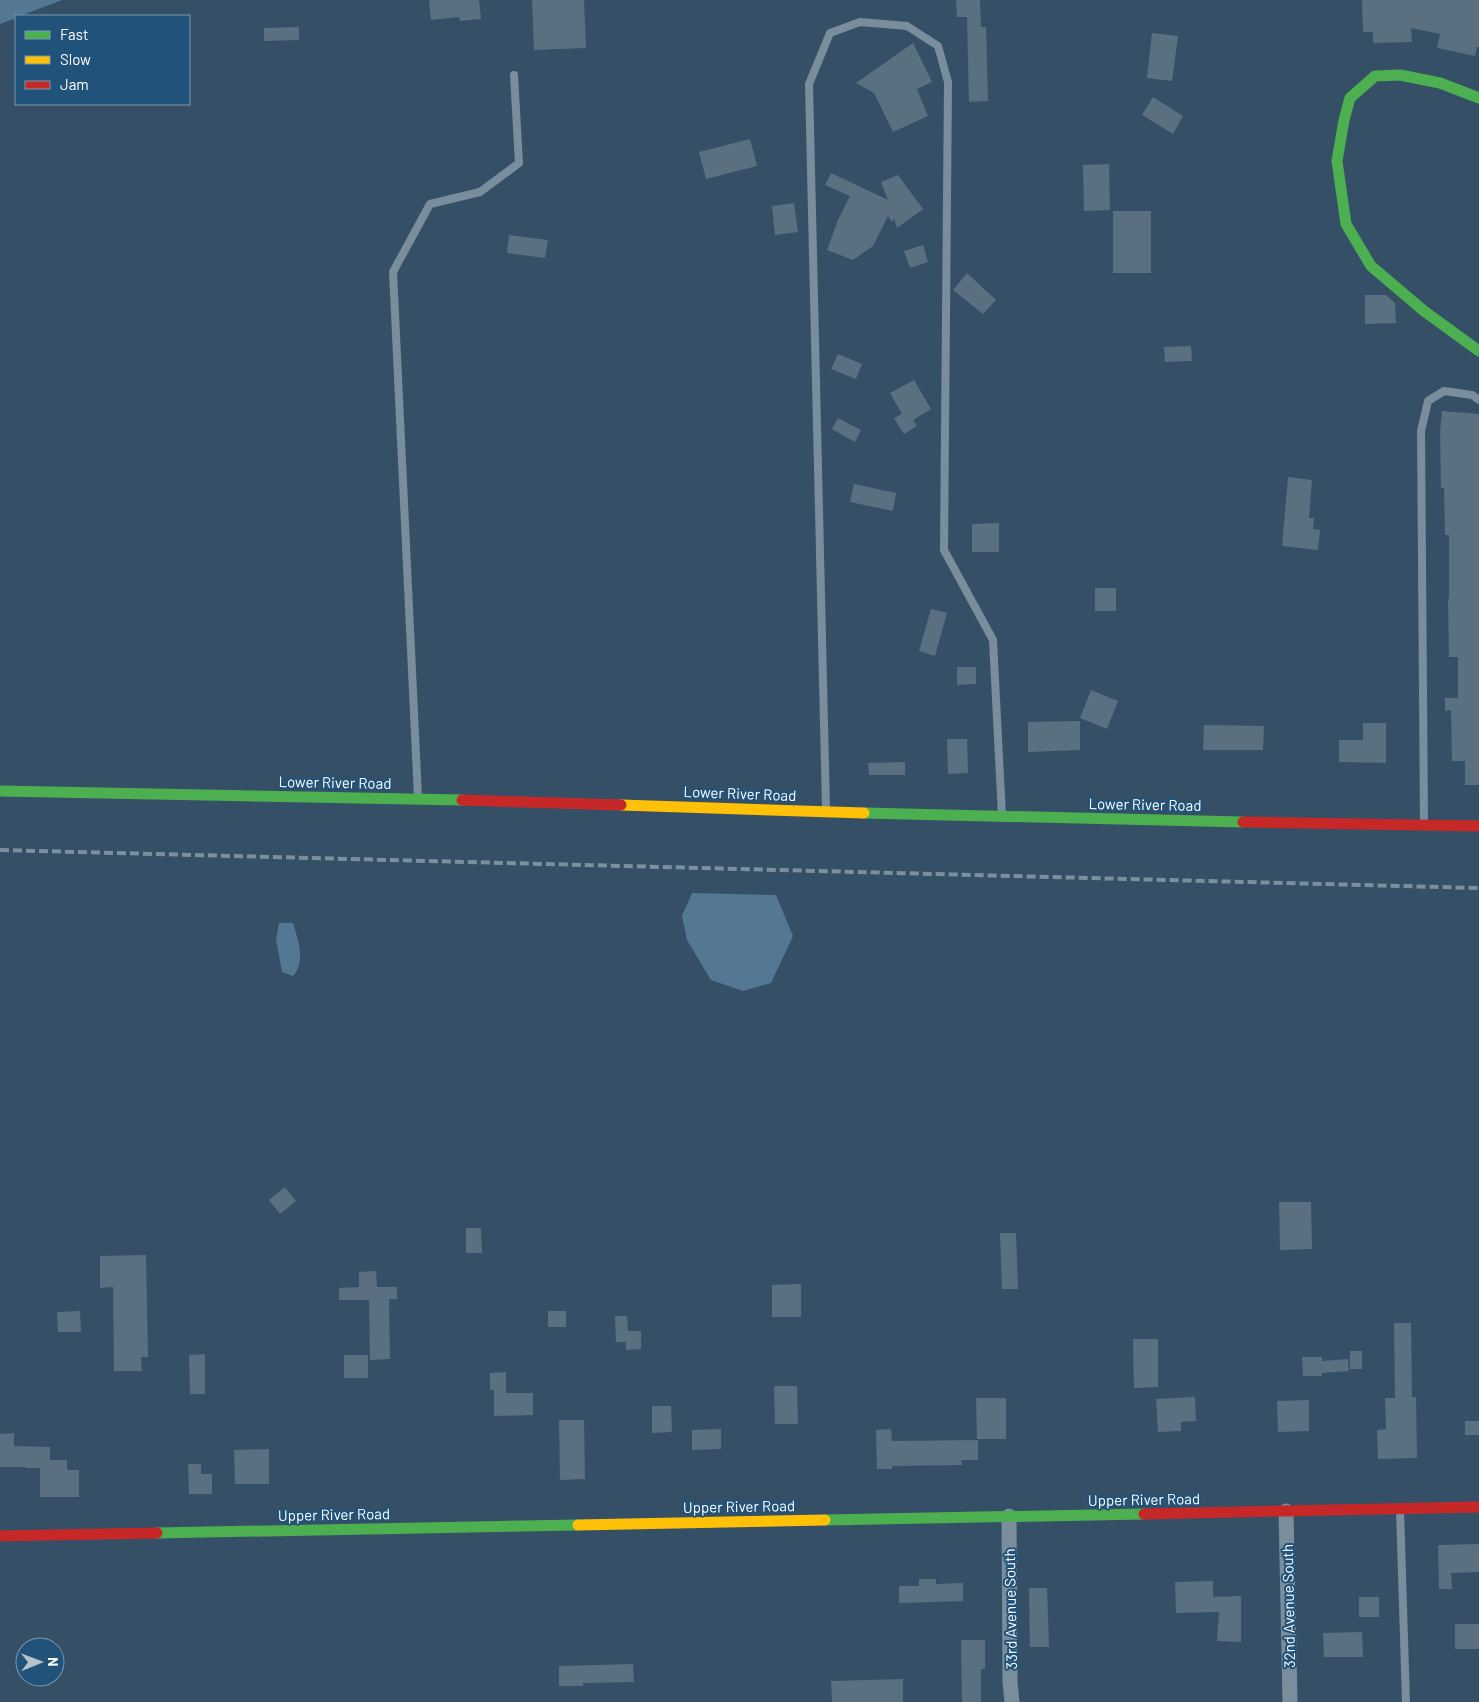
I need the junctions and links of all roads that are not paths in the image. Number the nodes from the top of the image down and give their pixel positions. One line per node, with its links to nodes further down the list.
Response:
1 (514, 75): 6 (lane)
2 (1479, 98): 3 (street)
3 (1479, 351)
4 (1479, 400): 9 (lane)
5 (0, 790): 6 (street, Lower River Road)
6 (418, 799): 7 (street, Lower River Road)
7 (826, 811): 8 (street, Lower River Road); 8 (lane)
8 (1002, 817): 9 (street, Lower River Road)
9 (1424, 824): 10 (street, Lower River Road)
10 (1479, 826)
11 (1479, 1507): 12 (street, Upper River Road)
12 (1400, 1508): 13 (street, Upper River Road); 18 (lane)
13 (1286, 1511): 14 (street, Upper River Road); 17 (street, 32nd Avenue South)
14 (1008, 1516): 15 (street, Upper River Road); 16 (street, 33rd Avenue South)
15 (0, 1536)
16 (1012, 1702)
17 (1290, 1702)
18 (1406, 1702)

